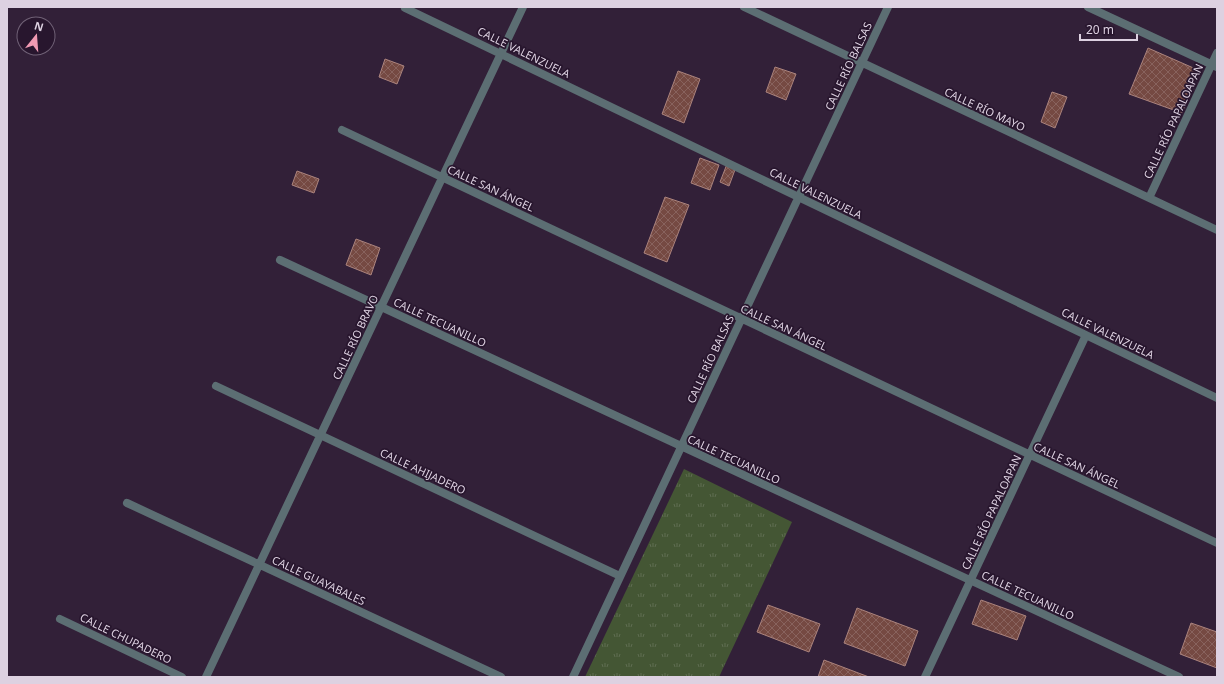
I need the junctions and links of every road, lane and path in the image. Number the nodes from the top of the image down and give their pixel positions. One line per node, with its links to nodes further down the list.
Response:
1 (523, 7): 6 (street, CALLE RÍO BRAVO)
2 (744, 7): 8 (street, CALLE RÍO MAYO)
3 (888, 7): 8 (street, CALLE RÍO BALSAS)
4 (1088, 7): 9 (street)
5 (406, 8): 6 (street, CALLE VALENZUELA)
6 (501, 53): 11 (street, CALLE RÍO BRAVO); 12 (street, CALLE VALENZUELA)
7 (1217, 53): 9 (street, CALLE RÍO PAPALOAPAN)
8 (862, 62): 12 (street, CALLE RÍO BALSAS); 13 (street, CALLE RÍO MAYO)
9 (1214, 66): 13 (street, CALLE RÍO PAPALOAPAN)
10 (342, 130): 11 (street, CALLE SAN ÁNGEL)
11 (442, 178): 16 (street, CALLE RÍO BRAVO); 17 (street, CALLE SAN ÁNGEL)
12 (799, 196): 17 (street, CALLE RÍO BALSAS); 18 (street, CALLE VALENZUELA)
13 (1149, 198): 14 (street, CALLE RÍO MAYO)
14 (1217, 230)
15 (280, 260): 16 (street, CALLE TECUANILLO)
16 (381, 307): 21 (street, CALLE RÍO BRAVO); 22 (street, CALLE TECUANILLO)
17 (741, 319): 22 (street, CALLE RÍO BALSAS); 23 (street, CALLE SAN ÁNGEL)
18 (1086, 335): 20 (street, CALLE VALENZUELA); 23 (street, CALLE RÍO PAPALOAPAN)
19 (216, 386): 21 (street, CALLE AHIJADERO)
20 (1217, 398)
21 (321, 435): 26 (street, CALLE RÍO BRAVO); 27 (street, CALLE AHIJADERO)
22 (681, 446): 27 (street, CALLE RÍO BALSAS); 28 (street, CALLE TECUANILLO)
23 (1030, 455): 25 (street, CALLE SAN ÁNGEL); 28 (street, CALLE RÍO PAPALOAPAN)
24 (127, 503): 26 (street, CALLE GUAYABALES)
25 (1217, 543)
26 (259, 565): 31 (street, CALLE RÍO BRAVO); 32 (street, CALLE GUAYABALES)
27 (620, 576): 33 (street, CALLE RÍO BALSAS)
28 (971, 580): 34 (street, CALLE RÍO PAPALOAPAN); 35 (street, CALLE TECUANILLO)
29 (60, 619): 30 (street, CALLE CHUPADERO)
30 (182, 677)
31 (206, 677)
32 (501, 677)
33 (573, 677)
34 (925, 677)
35 (1179, 677)

